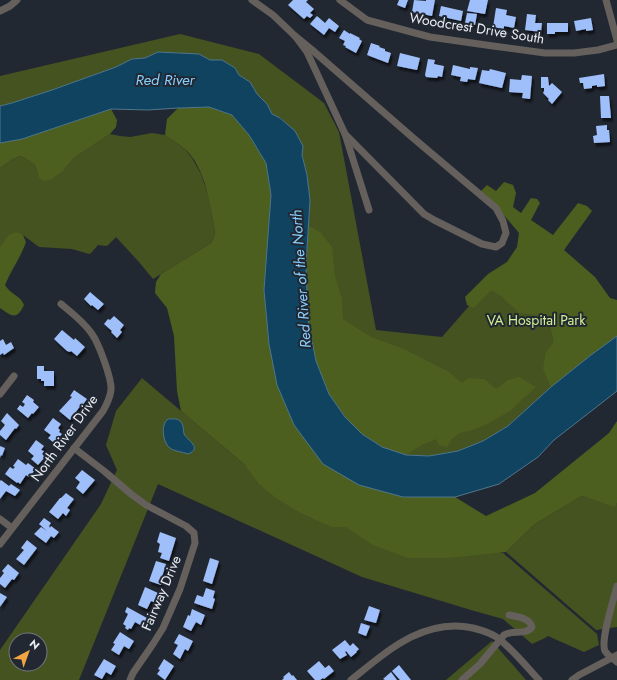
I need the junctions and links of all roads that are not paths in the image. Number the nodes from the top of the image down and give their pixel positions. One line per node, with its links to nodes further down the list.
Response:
1 (17, 0): 5 (street)
2 (252, 0): 6 (street)
3 (340, 0): 8 (street, Woodcrest Drive South)
4 (606, 0): 7 (street)
5 (0, 11)
6 (294, 36): 9 (street); 9 (street)
7 (617, 40)
8 (617, 45)
9 (345, 134): 10 (street)
10 (368, 210)
11 (61, 304): 14 (street, North River Drive)
12 (14, 376): 13 (street)
13 (0, 394)
14 (74, 448): 16 (street, North River Drive); 22 (street, Fairway Drive)
15 (0, 519): 16 (street)
16 (12, 528): 17 (street, North River Drive)
17 (0, 544)
18 (617, 586): 21 (street)
19 (510, 615): 20 (street)
20 (500, 640): 23 (street); 24 (street); 25 (street)
21 (615, 658): 26 (street)
22 (130, 680)
23 (351, 680)
24 (462, 680)
25 (539, 680)
26 (572, 680)

